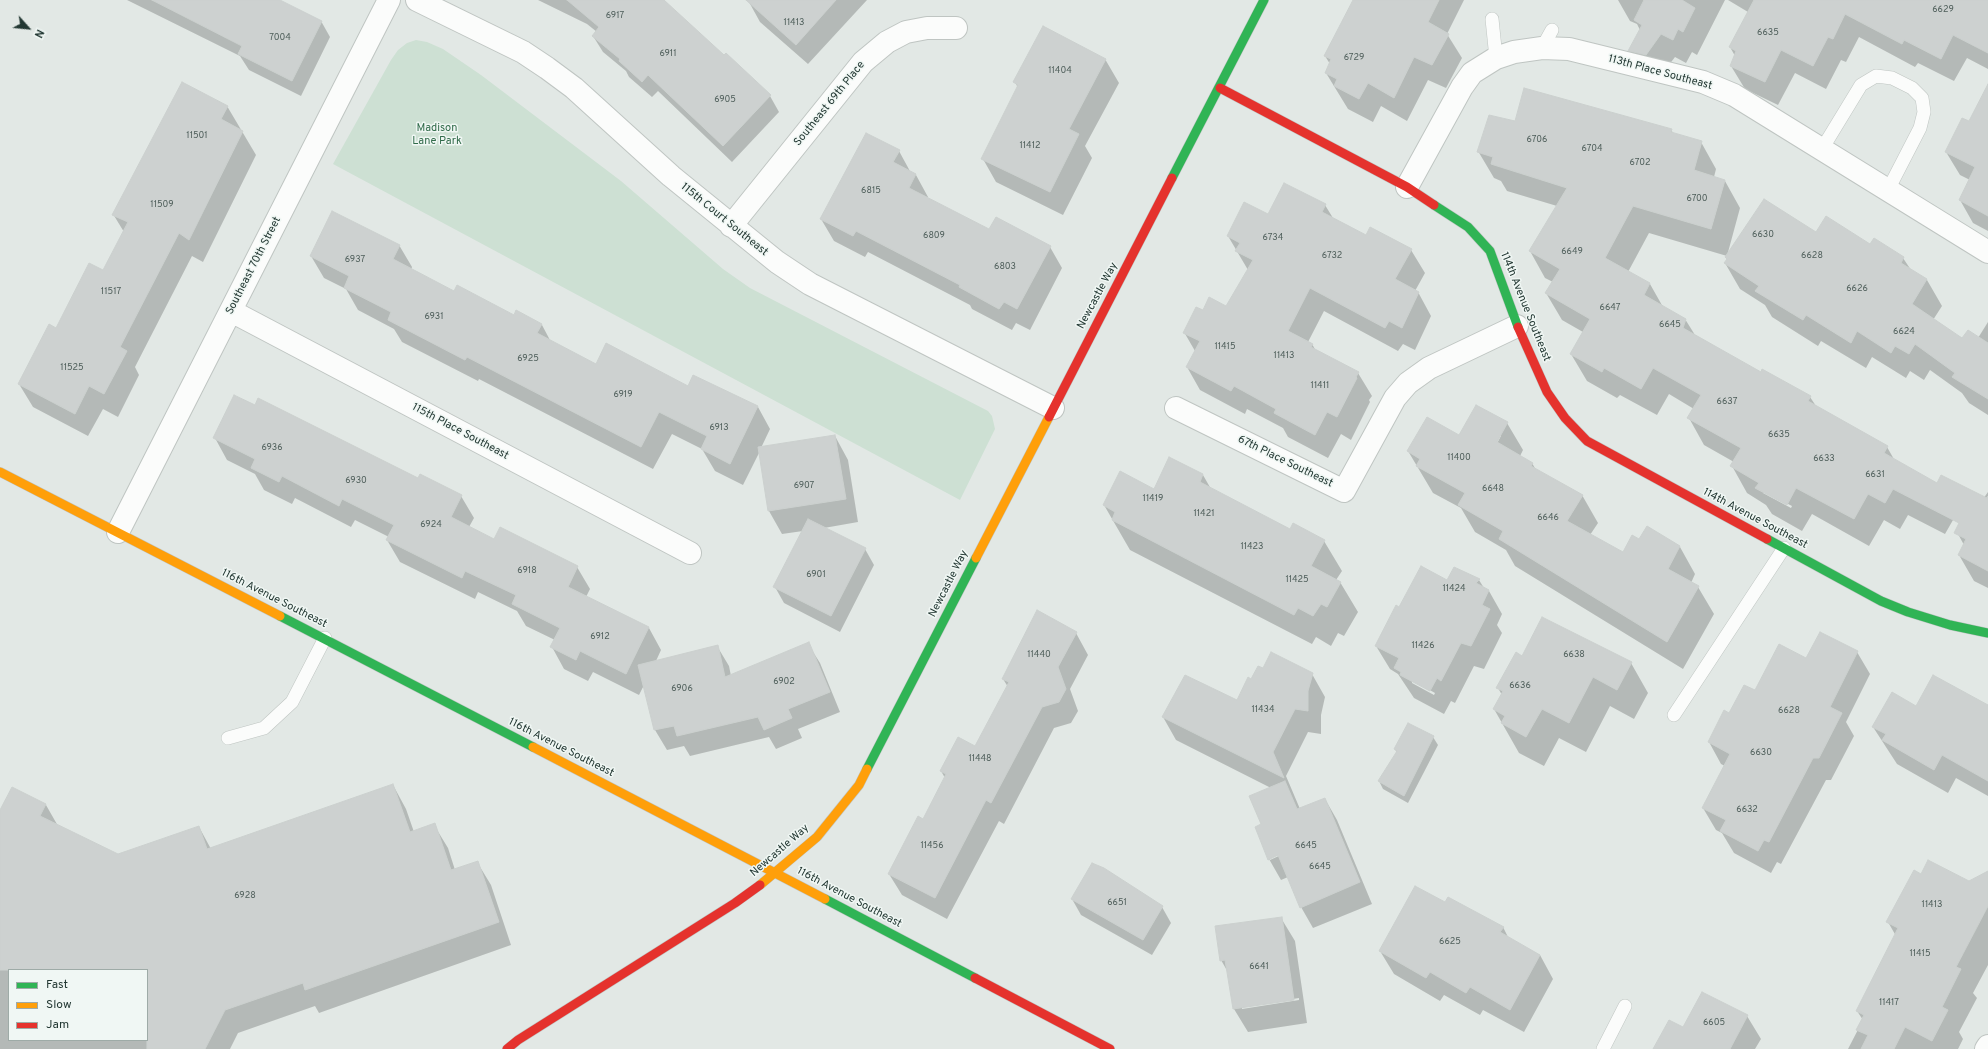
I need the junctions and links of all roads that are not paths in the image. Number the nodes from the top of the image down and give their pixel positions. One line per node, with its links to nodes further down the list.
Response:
1 (390, 0): 13 (street, Southeast 70th Street)
2 (417, 0): 11 (street, 115th Court Southeast)
3 (1264, 0): 7 (street, Newcastle Way)
4 (1492, 19): 6 (lane)
5 (956, 28): 11 (street, Southeast 69th Place)
6 (1496, 58): 8 (street, 113th Place Southeast); 9 (street, 113th Place Southeast)
7 (1220, 88): 9 (street, 114th Avenue Southeast); 15 (street, Newcastle Way)
8 (1822, 149): 10 (street, 113th Place Southeast); 10 (lane)
9 (1407, 187): 14 (street, 114th Avenue Southeast)
10 (1888, 190): 12 (street, 113th Place Southeast)
11 (731, 226): 15 (street, 115th Court Southeast)
12 (1988, 252)
13 (231, 311): 18 (street, Southeast 70th Street); 20 (street, 115th Place Southeast)
14 (1517, 326): 16 (street, 67th Place Southeast); 19 (street, 114th Avenue Southeast)
15 (1053, 408): 25 (street, Newcastle Way)
16 (1176, 408)
17 (0, 472): 18 (street, 116th Avenue Southeast)
18 (118, 532): 22 (street, 116th Avenue Southeast)
19 (1784, 548): 21 (street, 114th Avenue Southeast); 23 (lane)
20 (690, 553)
21 (1988, 633)
22 (325, 638): 24 (lane); 25 (street, 116th Avenue Southeast)
23 (1674, 715)
24 (228, 738)
25 (776, 873): 28 (street, Newcastle Way); 29 (street, 116th Avenue Southeast)
26 (1625, 1006): 30 (lane)
27 (1988, 1046): 31 (street)
28 (507, 1049)
29 (1110, 1049)
30 (1603, 1049)
31 (1986, 1049)

